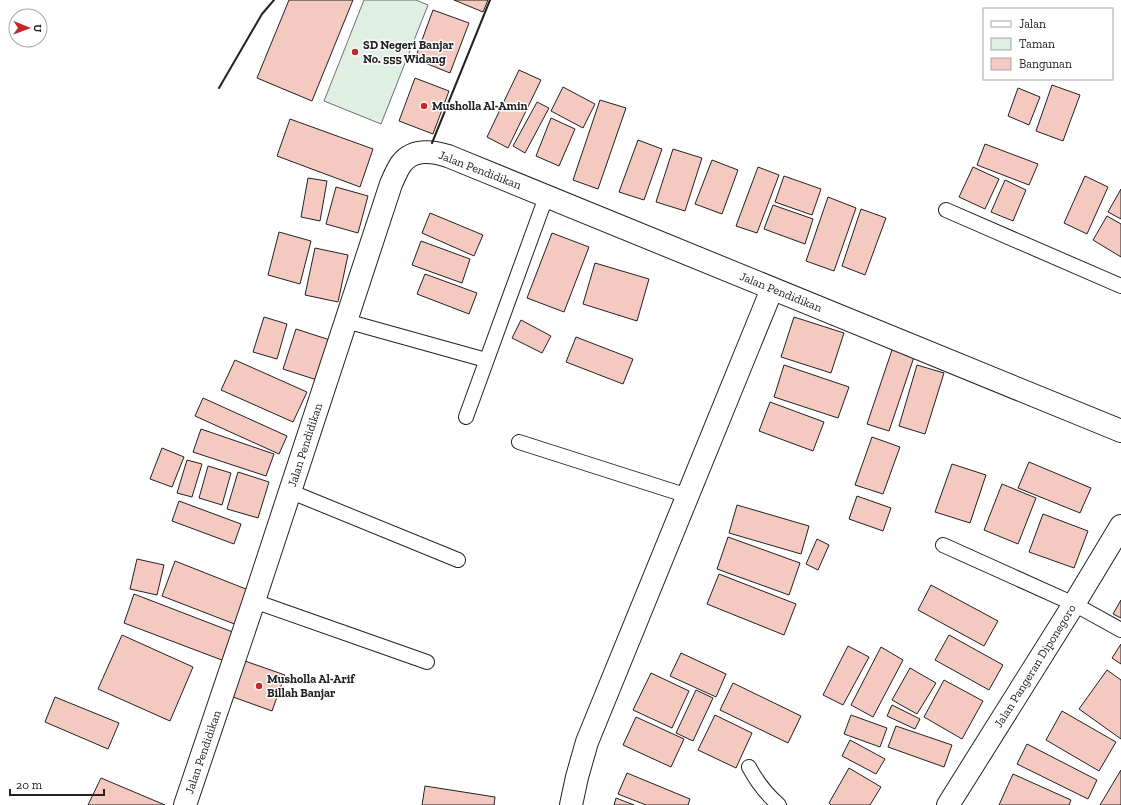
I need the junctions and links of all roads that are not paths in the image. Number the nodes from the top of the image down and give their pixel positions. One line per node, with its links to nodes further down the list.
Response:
1 (546, 197): 4 (street, Jalan Pendidikan); 5 (street, Jalan Pendidikan); 6 (lane)
2 (946, 210): 3 (lane)
3 (1121, 286)
4 (772, 289): 8 (street, Jalan Pendidikan); 11 (street)
5 (346, 321): 6 (lane); 10 (street, Jalan Pendidikan)
6 (486, 360): 7 (lane)
7 (466, 417)
8 (1121, 431)
9 (519, 442): 11 (lane)
10 (289, 491): 14 (lane); 15 (street, Jalan Pendidikan)
11 (688, 496): 21 (street)
12 (1121, 526): 16 (street, Jalan Pangeran Diponegoro)
13 (943, 545): 16 (lane)
14 (458, 560)
15 (254, 601): 18 (lane); 20 (street, Jalan Pendidikan)
16 (1074, 604): 17 (lane); 23 (street, Jalan Pangeran Diponegoro)
17 (1121, 630)
18 (427, 662)
19 (749, 766): 22 (lane)
20 (185, 805)
21 (571, 805)
22 (780, 805)
23 (948, 805)

